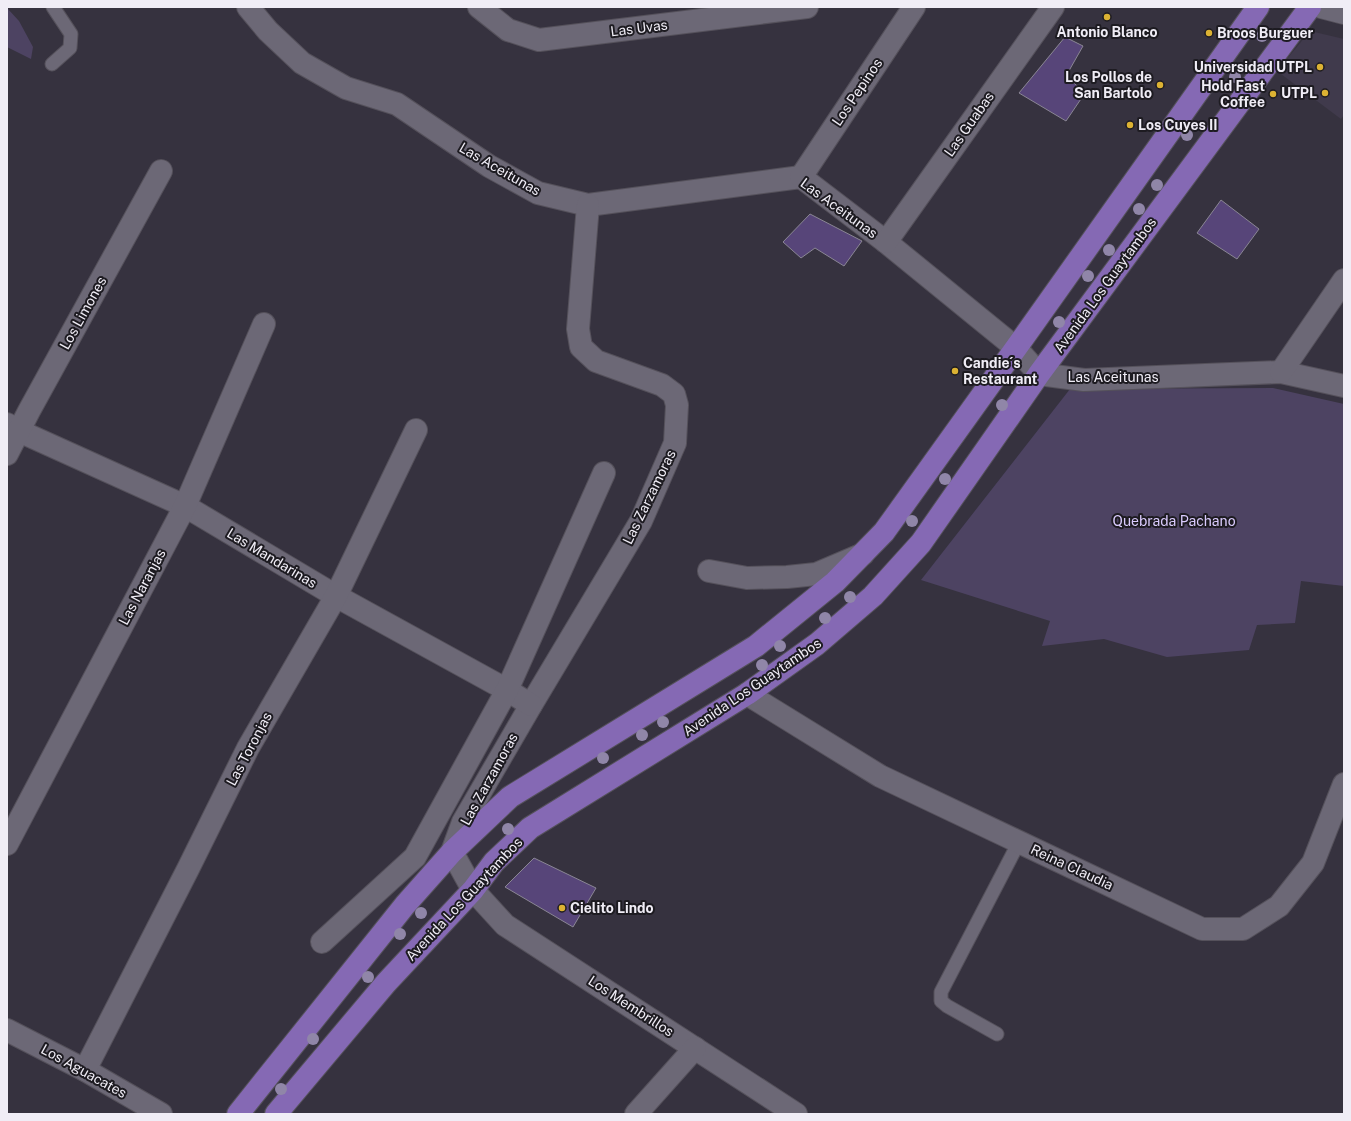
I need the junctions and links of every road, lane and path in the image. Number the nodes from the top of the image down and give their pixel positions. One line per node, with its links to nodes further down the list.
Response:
1 (53, 7): 11 (lane)
2 (248, 7): 14 (street, Las Aceitunas)
3 (479, 7): 4 (street, Las Uvas)
4 (808, 7)
5 (914, 7): 13 (street, Los Pepinos)
6 (1053, 7): 15 (street, Las Guabas)
7 (1258, 7): 18 (main road)
8 (1310, 7): 20 (main road, Avenida Los Guaytambos)
9 (1321, 7): 10 (street)
10 (1344, 13)
11 (52, 64)
12 (161, 171): 22 (street, Los Limones)
13 (801, 177): 14 (street, Las Aceitunas); 15 (street, Las Aceitunas)
14 (588, 205): 32 (street, Las Zarzamoras)
15 (886, 242): 18 (street, Las Aceitunas)
16 (1344, 280): 19 (street)
17 (264, 324): 26 (street, Las Naranjas)
18 (1016, 348): 20 (street, Las Aceitunas); 27 (main road)
19 (1281, 372): 20 (street, Las Aceitunas); 21 (street, Las Aceitunas)
20 (1039, 374): 31 (main road, Avenida Los Guaytambos)
21 (1344, 386)
22 (13, 427): 24 (street, Los Limones); 26 (street, Las Mandarinas)
23 (416, 430): 29 (street, Las Toronjas)
24 (7, 454)
25 (604, 473): 30 (street, Las Zarzamoras)
26 (185, 506): 29 (street, Las Mandarinas); 35 (street, Las Naranjas)
27 (863, 554): 28 (street); 36 (main road)
28 (709, 571)
29 (336, 596): 30 (street, Las Mandarinas); 42 (street, Las Toronjas)
30 (508, 690): 32 (street, Las Mandarinas); 38 (street, Las Zarzamoras)
31 (747, 694): 34 (street, Reina Claudia); 37 (main road, Avenida Los Guaytambos)
32 (531, 705): 36 (street, Las Zarzamoras)
33 (1344, 784): 34 (street, Reina Claudia)
34 (1019, 842): 40 (lane)
35 (7, 844)
36 (452, 852): 37 (street, Los Membrillos); 44 (main road)
37 (473, 890): 41 (street, Los Membrillos); 45 (main road, Avenida Los Guaytambos)
38 (322, 942)
39 (7, 1030): 42 (street, Los Aguacates)
40 (997, 1034)
41 (695, 1048): 46 (street); 47 (street, Los Membrillos)
42 (85, 1070): 43 (street, Los Aguacates)
43 (161, 1114)
44 (238, 1114)
45 (276, 1114)
46 (636, 1114)
47 (796, 1114)

